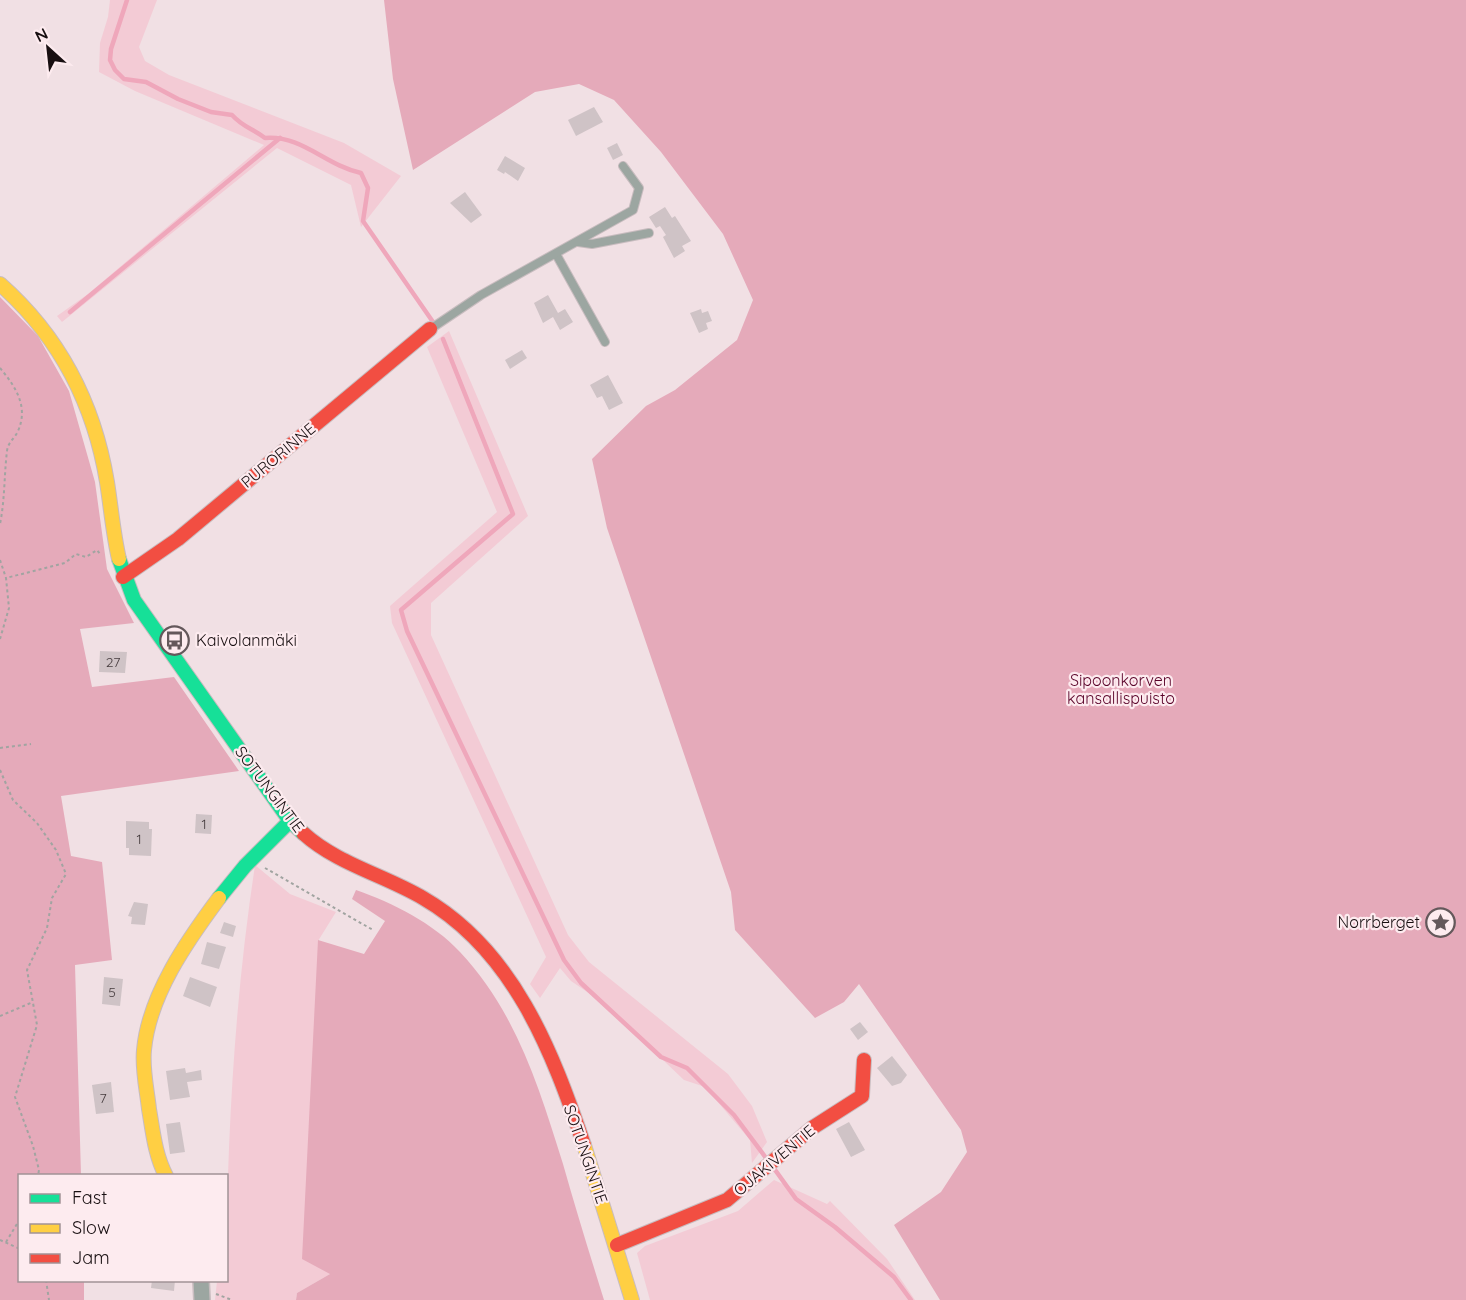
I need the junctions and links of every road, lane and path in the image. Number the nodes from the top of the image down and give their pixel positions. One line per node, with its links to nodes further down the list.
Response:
1 (622, 166): 3 (lane)
2 (649, 233): 3 (lane)
3 (578, 242): 4 (lane)
4 (556, 254): 6 (lane); 7 (lane)
5 (0, 284): 12 (street, SOTUNGINTIE)
6 (430, 329): 12 (street, PURORINNE)
7 (605, 342)
8 (0, 368): 9 (path)
9 (0, 524)
10 (103, 557): 13 (path)
11 (0, 560): 13 (path)
12 (123, 577): 18 (street, SOTUNGINTIE)
13 (6, 578): 14 (path)
14 (0, 639)
15 (32, 744): 16 (path)
16 (0, 748)
17 (0, 770): 21 (path)
18 (290, 821): 19 (street); 29 (street, SOTUNGINTIE)
19 (252, 856): 20 (path); 25 (street)
20 (373, 930)
21 (33, 1002): 22 (path); 24 (path)
22 (0, 1016)
23 (864, 1060): 29 (street, OJAKIVENTIE)
24 (38, 1174)
25 (165, 1174)
26 (18, 1222): 28 (path)
27 (0, 1240): 28 (path)
28 (6, 1242): 30 (path)
29 (617, 1245): 35 (street, SOTUNGINTIE)
30 (18, 1249)
31 (46, 1282): 33 (path)
32 (201, 1282): 34 (street)
33 (49, 1300)
34 (202, 1300)
35 (632, 1300)

